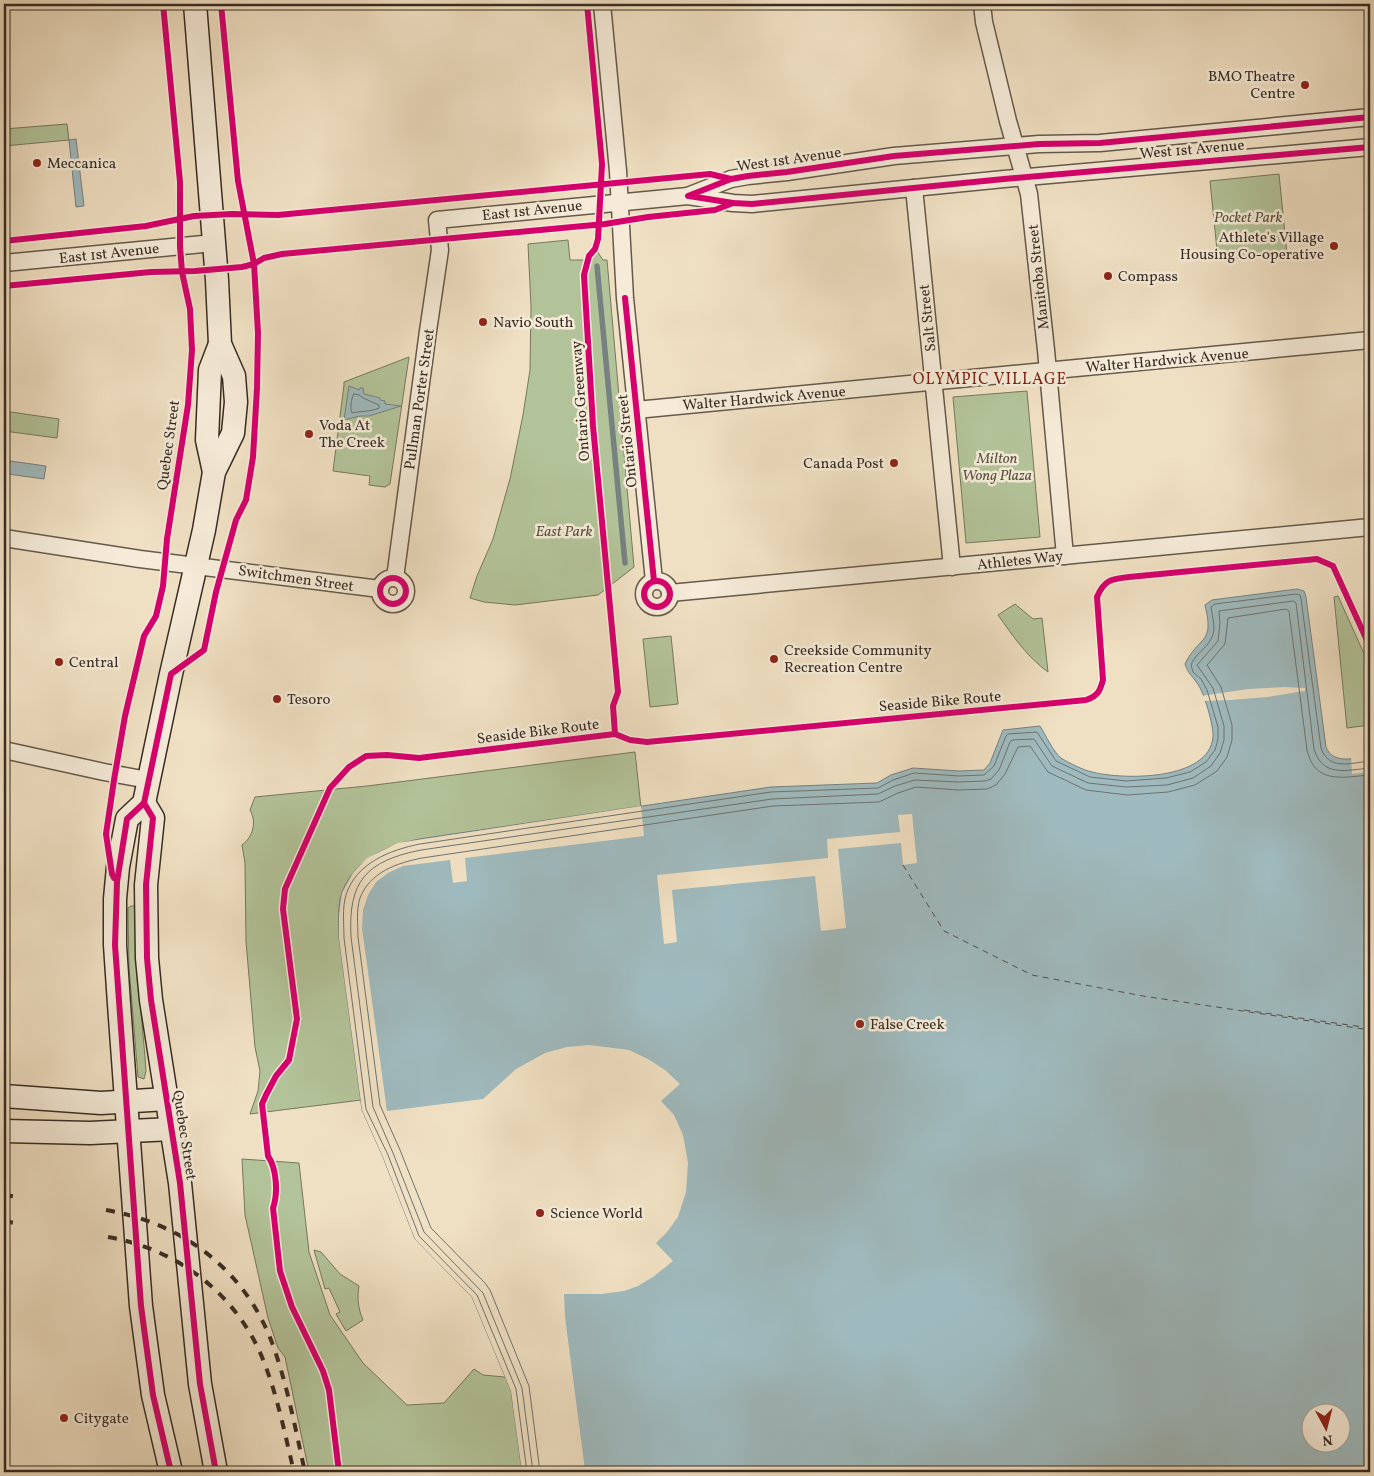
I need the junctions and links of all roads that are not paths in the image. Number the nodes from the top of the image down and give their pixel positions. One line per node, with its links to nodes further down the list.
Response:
1 (195, 4): 12 (main road, Quebec Street)
2 (602, 4): 10 (street, Ontario Street)
3 (982, 4): 5 (street, Manitoba Street)
4 (1370, 117): 5 (street, West 1st Avenue)
5 (1015, 145): 7 (street, Manitoba Street); 9 (street, West 1st Avenue)
6 (1370, 147): 7 (street, West 1st Avenue)
7 (1024, 177): 8 (street, West 1st Avenue); 15 (street, Manitoba Street)
8 (914, 188): 9 (street, West 1st Avenue); 16 (street, Salt Street)
9 (688, 196): 10 (street, East 1st Avenue)
10 (620, 202): 11 (street, East 1st Avenue); 17 (street, Ontario Street)
11 (437, 220): 23 (street, Pullman Porter Street)
12 (214, 242): 13 (street, East 1st Avenue); 21 (main road, Quebec Street)
13 (4, 263)
14 (1370, 340): 15 (street, Walter Hardwick Avenue)
15 (1048, 371): 16 (street, Walter Hardwick Avenue); 20 (street, Manitoba Street)
16 (934, 381): 17 (street, Walter Hardwick Avenue); 22 (street, Salt Street)
17 (636, 410): 24 (street, Ontario Street)
18 (1370, 527): 20 (street, Athletes Way)
19 (4, 538): 21 (street, Switchmen Street)
20 (1065, 556): 22 (street, Athletes Way)
21 (195, 566): 25 (street, Switchmen Street); 28 (main road, Quebec Street)
22 (952, 567): 26 (street, Athletes Way)
23 (395, 578): 25 (street); 25 (street)
24 (654, 581): 26 (street); 26 (street)
25 (380, 590)
26 (670, 594)
27 (4, 750): 28 (street)
28 (148, 780): 29 (main road, Quebec Street)
29 (144, 803): 31 (main road, Quebec Street); 32 (main road)
30 (4, 1096): 32 (main road)
31 (168, 1099): 32 (main road); 33 (main road, Quebec Street)
32 (126, 1101): 35 (main road)
33 (172, 1129): 35 (main road); 37 (main road, Quebec Street)
34 (4, 1131): 35 (main road)
35 (128, 1131): 36 (main road)
36 (171, 1472)
37 (216, 1472)

